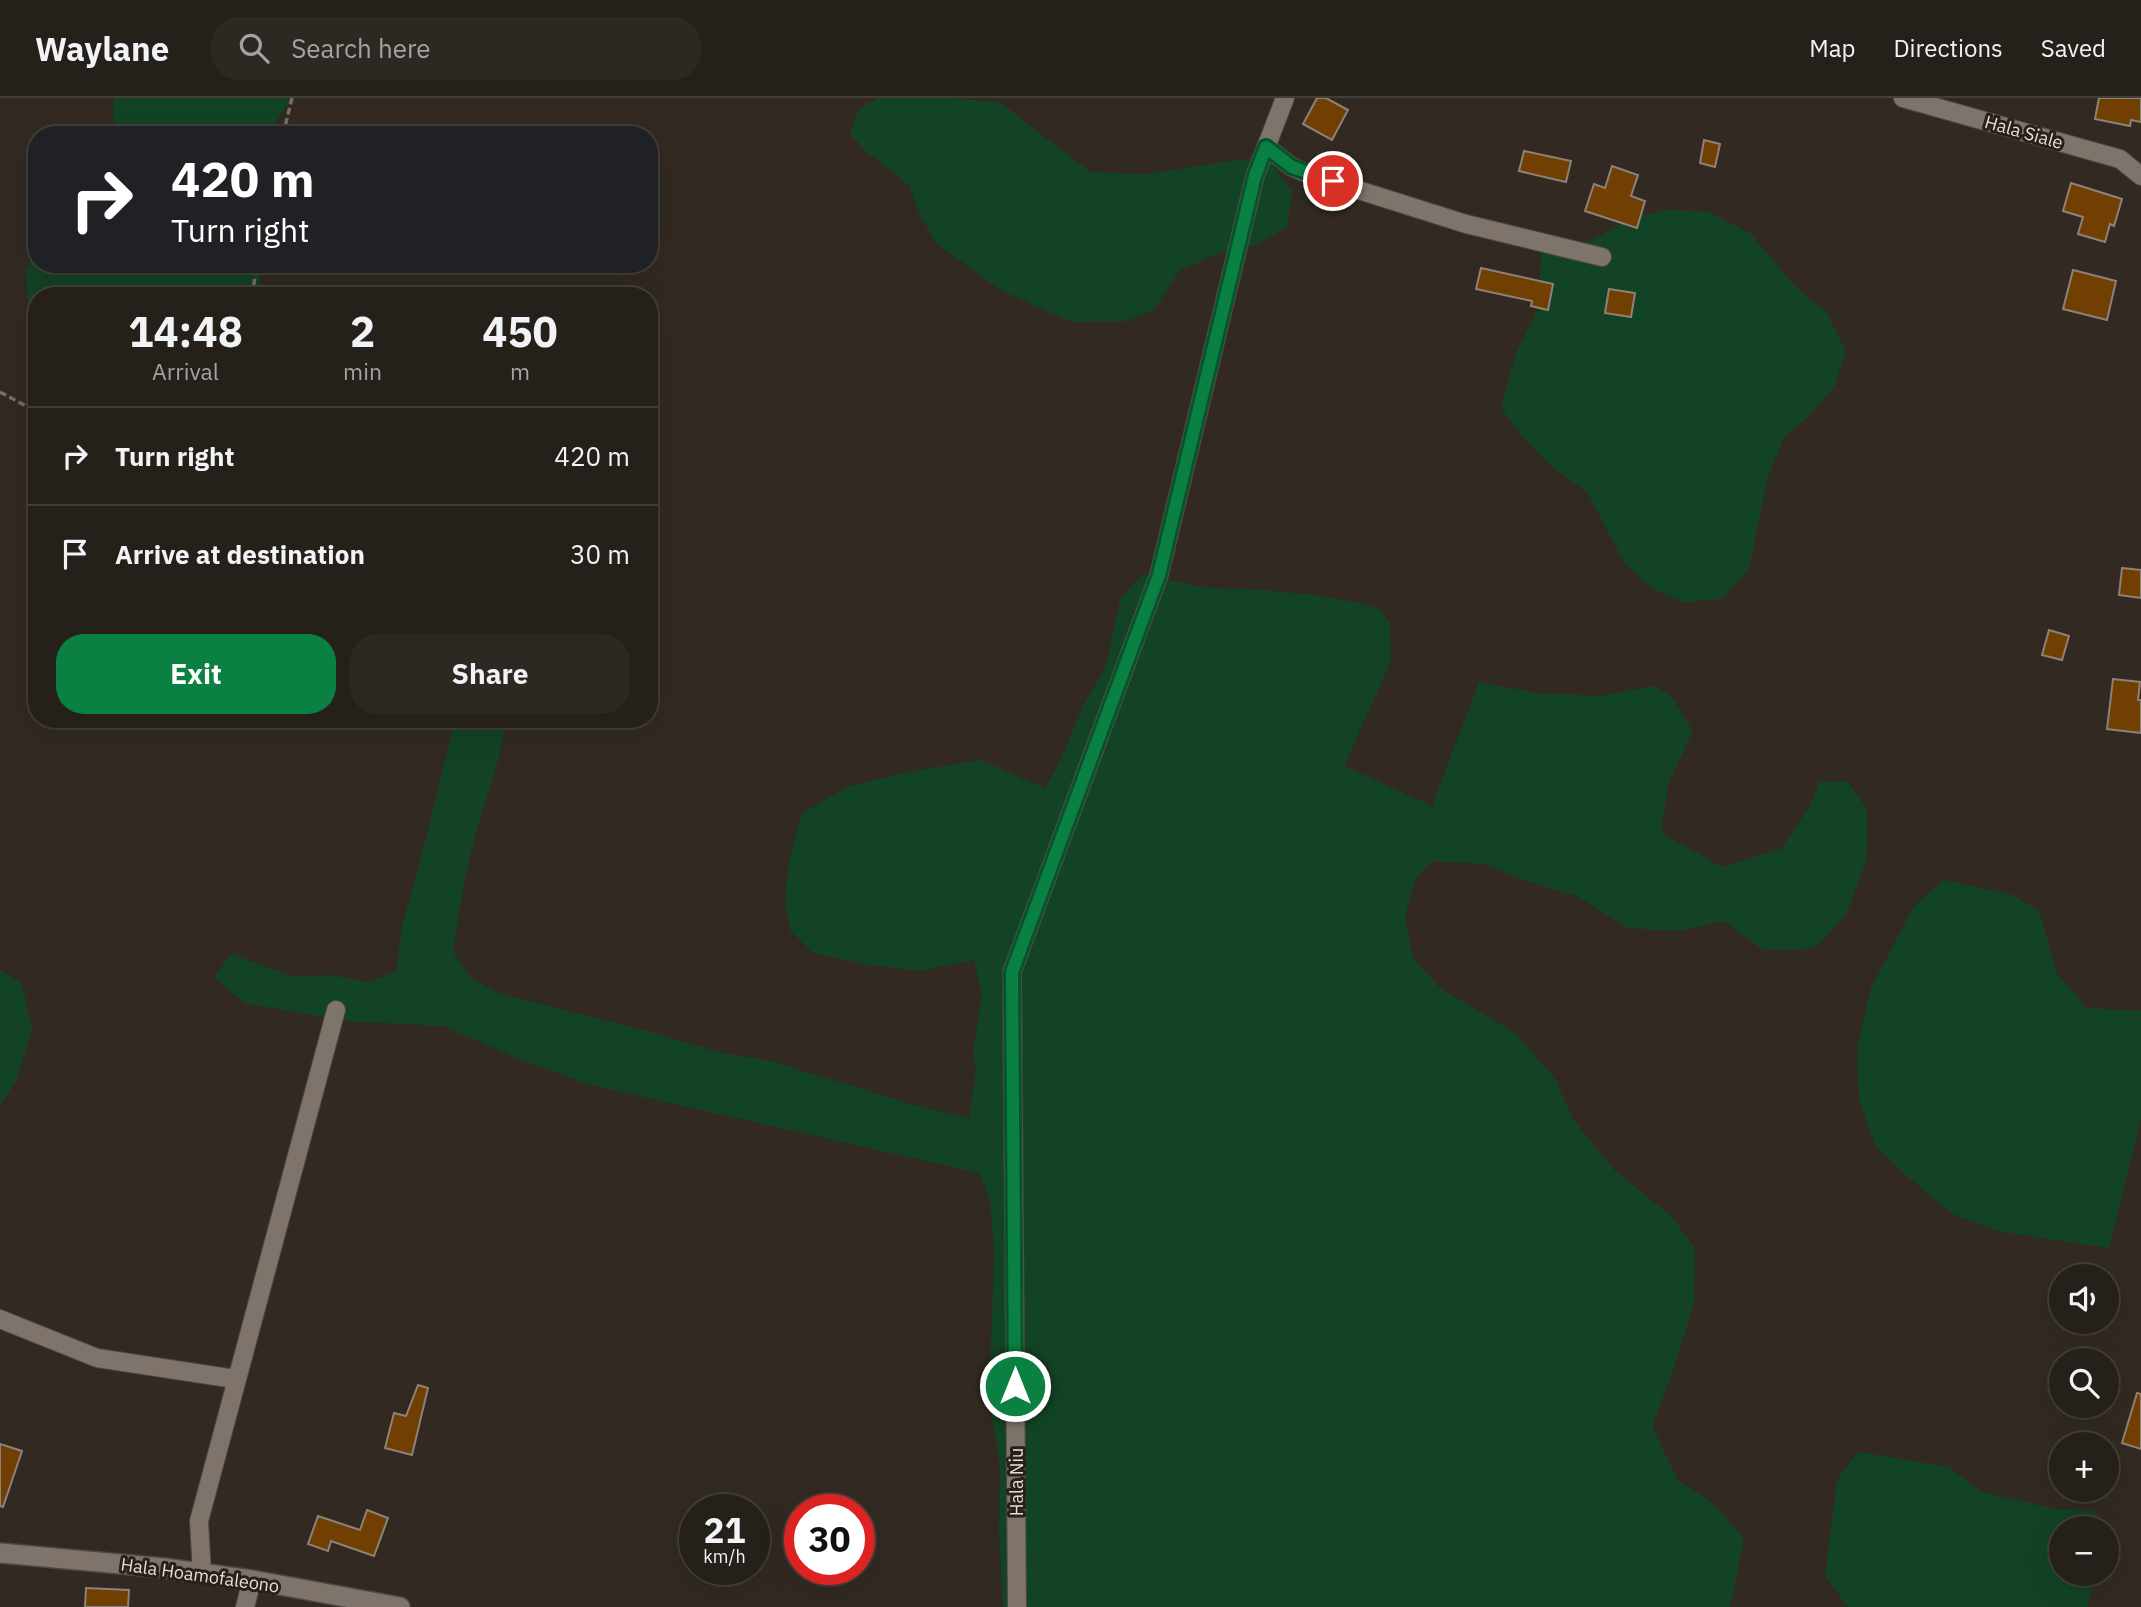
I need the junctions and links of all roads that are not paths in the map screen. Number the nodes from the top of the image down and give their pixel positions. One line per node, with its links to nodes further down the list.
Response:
1 (1285, 98): 3 (street, Hala Niu)
2 (1903, 98): 4 (street, Hala Siale)
3 (1266, 147): 5 (street); 14 (street, Hala Niu)
4 (2141, 176)
5 (1602, 257)
6 (336, 1010): 8 (street)
7 (0, 1319): 8 (street)
8 (235, 1379): 10 (street)
9 (0, 1553): 10 (street, Hala Hoamofaleono)
10 (202, 1573): 11 (street, Hala Hoamofaleono)
11 (252, 1580): 12 (street); 13 (street, Hala Hoamofaleono)
12 (245, 1607)
13 (400, 1607)
14 (1017, 1607)

